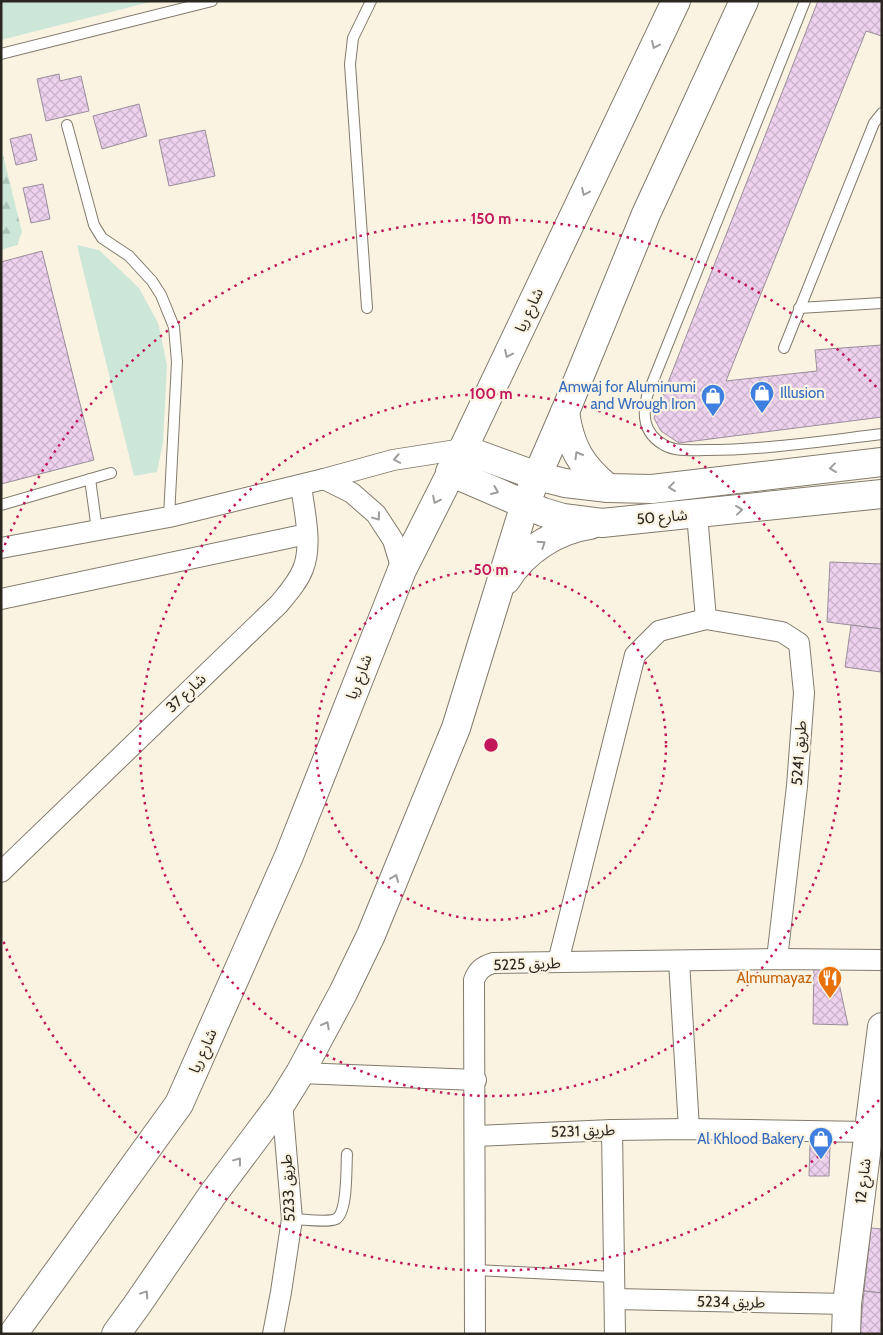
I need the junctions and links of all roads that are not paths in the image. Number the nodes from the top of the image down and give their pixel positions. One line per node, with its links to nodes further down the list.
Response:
1 (212, 1): 6 (lane)
2 (371, 1): 10 (lane)
3 (676, 1): 15 (main road, شارع ريا, one-way to 15)
4 (744, 1): 13 (main road)
5 (805, 1): 14 (lane)
6 (1, 54)
7 (882, 113): 11 (lane)
8 (67, 125): 28 (lane)
9 (882, 303): 11 (lane)
10 (367, 308)
11 (799, 308): 12 (lane)
12 (784, 348)
13 (565, 412): 19 (main road); 23 (main road, one-way to 13)
14 (882, 434)
15 (463, 449): 17 (main road, شارع ريا); 19 (main road, شارع 50); 21 (street, one-way to 21)
16 (882, 462): 23 (main road, شارع 50, one-way to 23)
17 (450, 472): 25 (main road, شارع 50, one-way to 25); 33 (main road, شارع ريا, one-way to 33)
18 (111, 473): 20 (lane)
19 (537, 476): 23 (main road, شارع 50); 25 (main road)
20 (90, 479): 26 (lane); 30 (lane)
21 (324, 480): 22 (street); 33 (street, one-way to 33)
22 (302, 485): 28 (street); 31 (street, شارع 37)
23 (608, 488)
24 (882, 494): 27 (main road, شارع 50, one-way to 24)
25 (525, 504): 29 (main road, شارع 50); 35 (main road)
26 (1, 505)
27 (697, 514): 29 (main road, شارع 50); 36 (street)
28 (169, 517): 30 (street)
29 (602, 523): 35 (main road, one-way to 29)
30 (97, 530): 32 (street)
31 (307, 534): 34 (street); 37 (street, شارع 37)
32 (1, 548)
33 (402, 570): 56 (main road, شارع ريا)
34 (1, 599)
35 (492, 608): 43 (main road, one-way to 35)
36 (706, 620): 38 (street, طريق 5241); 41 (street, طريق 5241)
37 (1, 872)
38 (778, 959): 39 (street, طريق 5225); 40 (street, طريق 5225)
39 (679, 960): 41 (street, طريق 5225); 46 (street)
40 (882, 960)
41 (558, 962): 44 (street, طريق 5225)
42 (882, 1027): 49 (main road, شارع 12)
43 (300, 1073): 44 (street); 45 (main road)
44 (476, 1080): 48 (street, طريق 5225)
45 (282, 1102): 51 (street, طريق 5233); 57 (main road, one-way to 45)
46 (689, 1129): 47 (street, طريق 5231); 49 (street, طريق 5231)
47 (612, 1130): 48 (street, طريق 5231); 53 (street)
48 (476, 1136): 52 (street, طريق 5225)
49 (870, 1141): 55 (main road, شارع 12)
50 (347, 1154): 51 (lane)
51 (292, 1218): 58 (street, طريق 5233)
52 (476, 1270): 53 (lane); 59 (street, طريق 5225)
53 (614, 1277): 54 (street)
54 (615, 1299): 55 (street, طريق 5234); 60 (street)
55 (847, 1304): 61 (main road, شارع 12)
56 (13, 1334)
57 (116, 1334)
58 (273, 1334)
59 (476, 1334)
60 (615, 1334)
61 (846, 1334)

